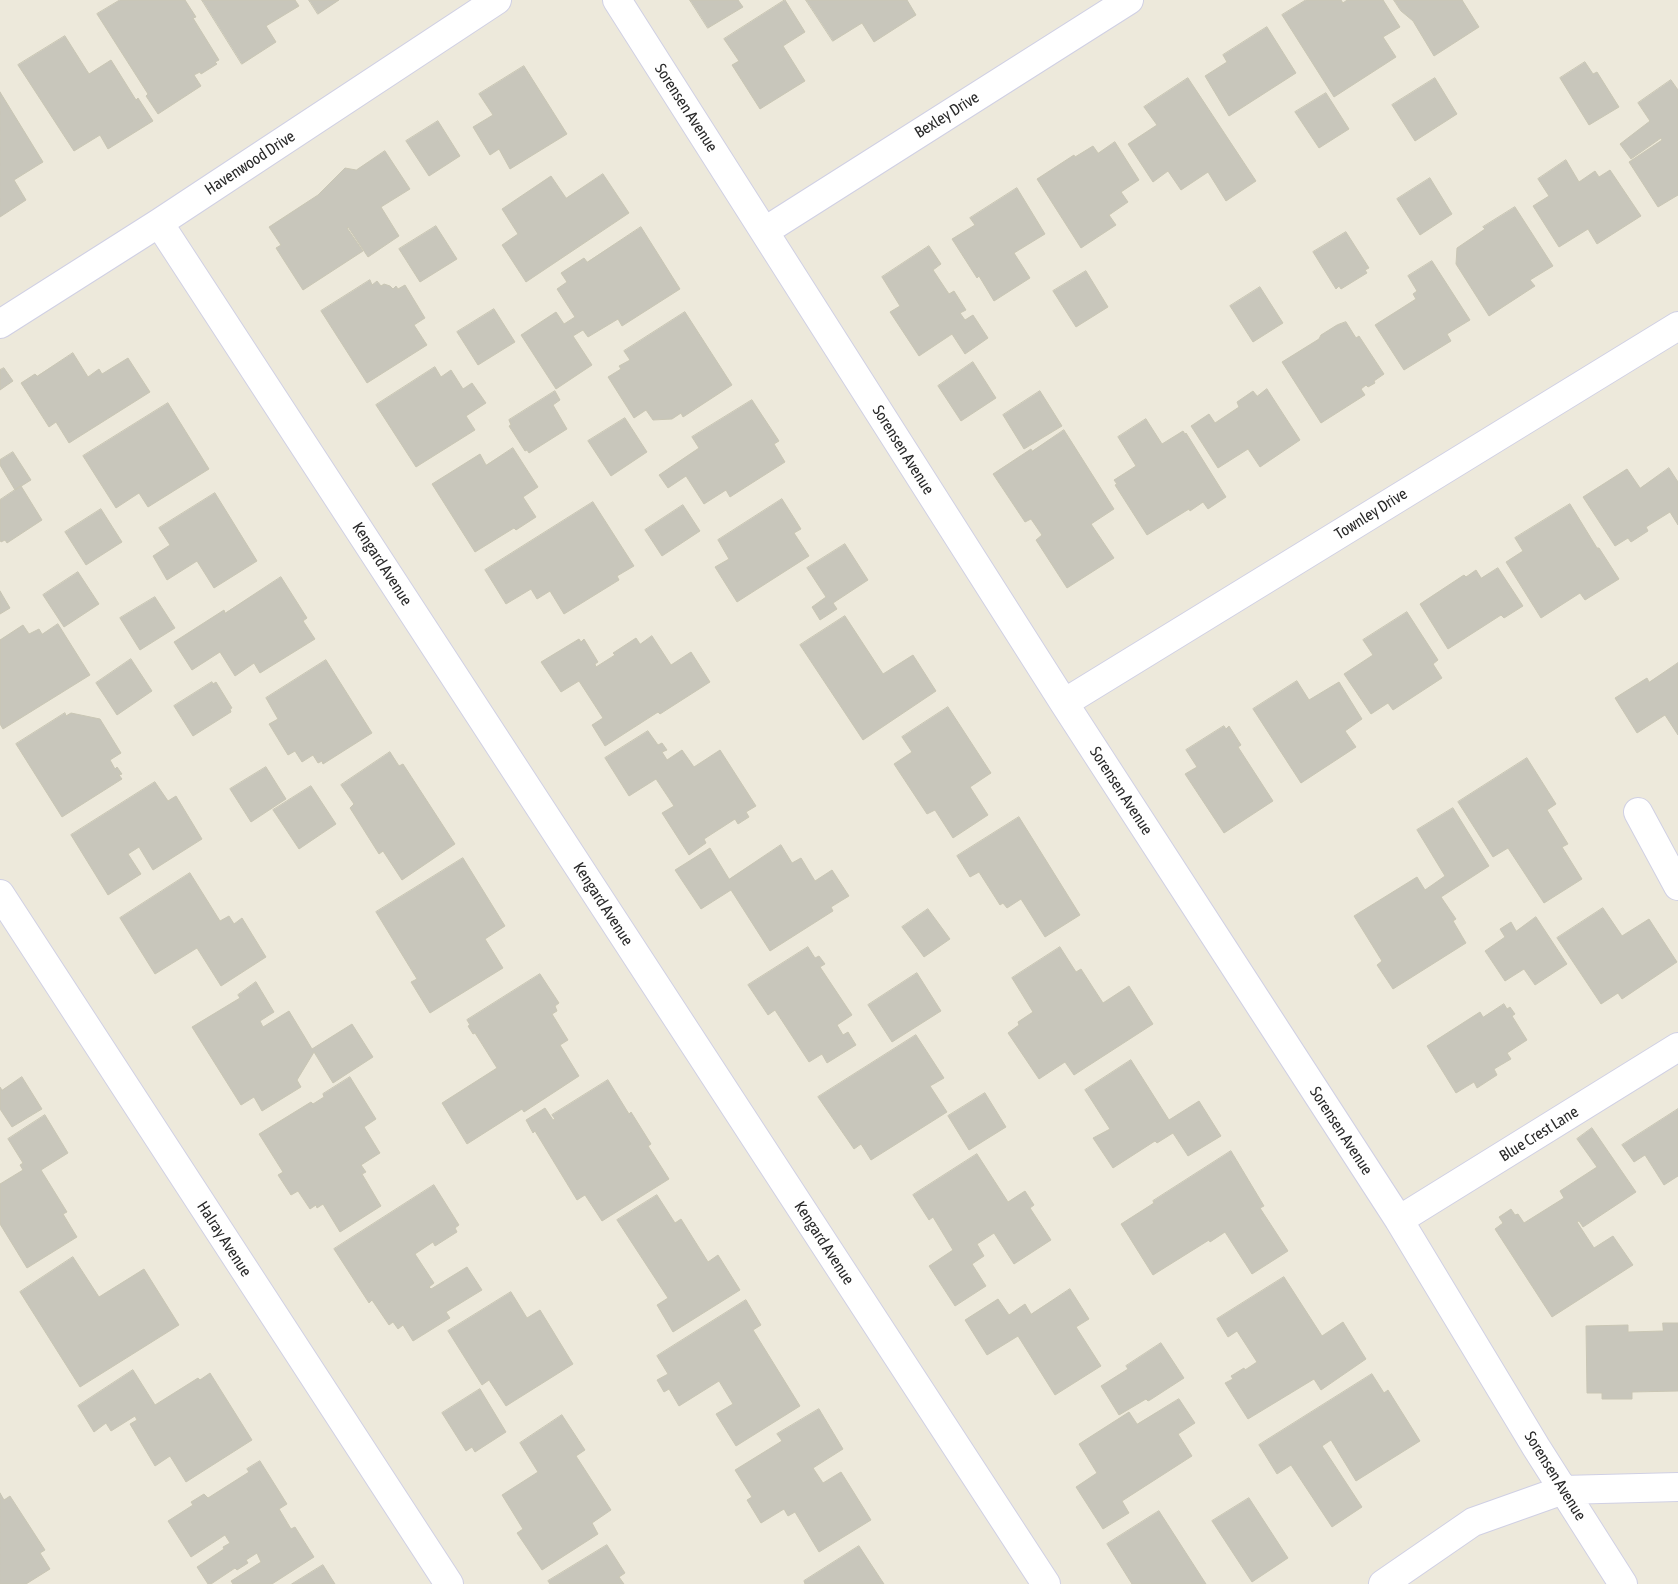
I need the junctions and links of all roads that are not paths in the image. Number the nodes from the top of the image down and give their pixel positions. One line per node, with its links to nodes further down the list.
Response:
1 (497, 0): 4 (street, Havenwood Drive)
2 (617, 0): 5 (street, Sorensen Avenue)
3 (1129, 0): 5 (street, Bexley Drive)
4 (159, 223): 6 (street, Havenwood Drive); 17 (street, Kengard Avenue)
5 (764, 231): 8 (street, Sorensen Avenue)
6 (0, 324)
7 (1678, 326): 8 (street, Townley Drive)
8 (1064, 703): 13 (street, Sorensen Avenue)
9 (1638, 812): 10 (street)
10 (1678, 886)
11 (0, 894): 16 (street, Halray Avenue)
12 (1678, 1047): 13 (street, Blue Crest Lane)
13 (1399, 1220): 15 (street, Sorensen Avenue)
14 (1678, 1488): 15 (street)
15 (1563, 1490): 18 (street); 19 (street, Sorensen Avenue)
16 (449, 1584)
17 (1046, 1584)
18 (1383, 1584)
19 (1623, 1584)

